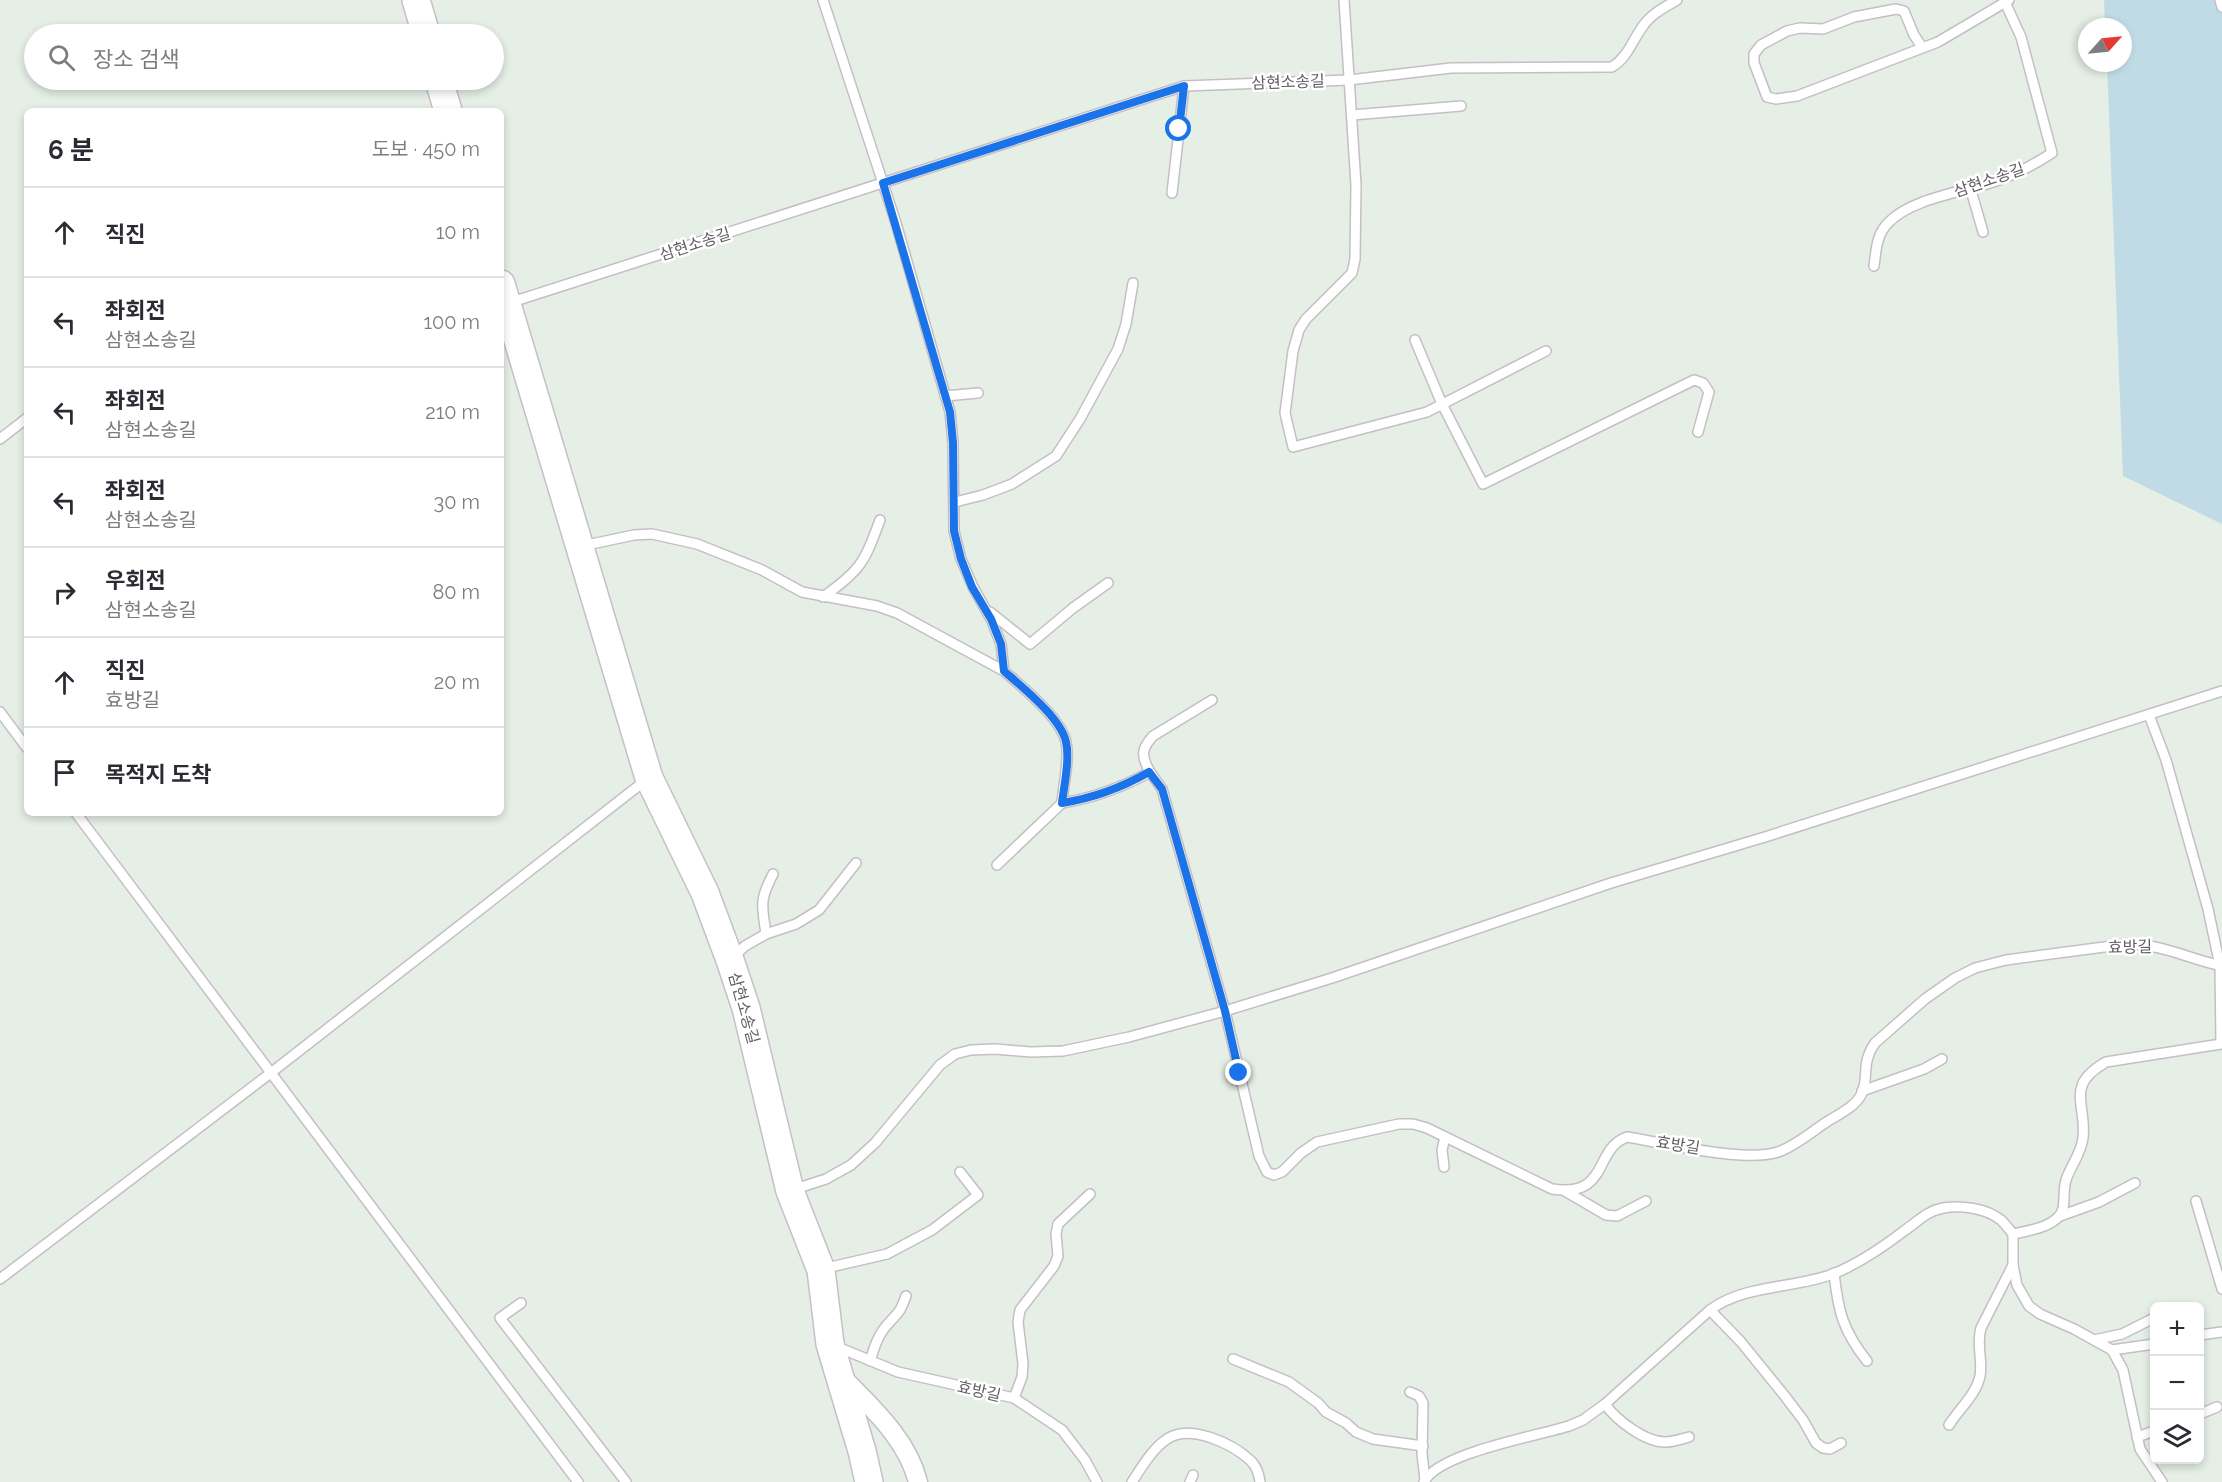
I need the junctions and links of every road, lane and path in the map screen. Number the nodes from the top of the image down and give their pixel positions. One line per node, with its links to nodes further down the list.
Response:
1 (416, 0): 8 (street)
2 (823, 0): 14 (lane)
3 (1344, 0): 10 (lane)
4 (1677, 0): 10 (lane, 삼현소송길)
5 (2220, 0): 7 (lane)
6 (2006, 1): 9 (lane); 15 (lane, 삼현소송길)
7 (2222, 6)
8 (423, 24)
9 (1922, 47): 9 (lane)
10 (1349, 80): 11 (lane, 삼현소송길); 13 (lane)
11 (1184, 86): 14 (lane, 삼현소송길); 16 (lane)
12 (1461, 106): 13 (lane)
13 (1352, 115): 25 (lane)
14 (883, 183): 20 (lane, 삼현소송길); 24 (lane)
15 (1970, 187): 17 (lane); 18 (lane, 삼현소송길)
16 (1172, 193)
17 (1983, 232)
18 (1874, 266)
19 (1133, 283): 29 (lane)
20 (504, 294): 31 (street, 삼현소송길)
21 (1415, 340): 25 (lane)
22 (1546, 351): 25 (lane)
23 (978, 393): 24 (lane)
24 (945, 396): 29 (lane)
25 (1442, 405): 27 (lane)
26 (24, 420): 28 (lane)
27 (1698, 432)
28 (0, 439)
29 (955, 502): 34 (lane)
30 (880, 520): 33 (lane)
31 (580, 547): 33 (lane); 42 (street, 삼현소송길)
32 (1108, 584): 34 (lane)
33 (823, 597): 35 (lane)
34 (984, 607): 35 (lane)
35 (1004, 671): 43 (lane)
36 (2222, 691): 39 (lane)
37 (1212, 700): 41 (lane)
38 (0, 712): 40 (lane)
39 (2150, 715): 50 (lane); 51 (lane)
40 (24, 744)
41 (1149, 772): 43 (lane); 51 (lane)
42 (650, 778): 49 (street, 삼현소송길); 54 (lane)
43 (1062, 803): 46 (lane)
44 (78, 816): 54 (lane)
45 (856, 863): 48 (lane)
46 (997, 865)
47 (773, 874): 48 (lane)
48 (765, 934): 49 (lane)
49 (730, 960): 60 (street, 삼현소송길)
50 (2221, 966): 52 (lane); 55 (lane, 효방길)
51 (1225, 1011): 56 (lane); 60 (lane)
52 (2222, 1044): 65 (lane)
53 (1942, 1059): 55 (lane)
54 (272, 1072): 70 (lane); 98 (lane)
55 (1862, 1091): 61 (lane, 효방길)
56 (1445, 1137): 57 (lane); 61 (lane)
57 (1444, 1167)
58 (960, 1172): 68 (lane)
59 (2135, 1183): 65 (lane)
60 (790, 1191): 68 (street, 삼현소송길)
61 (1565, 1191): 63 (lane)
62 (1090, 1194): 87 (lane)
63 (1646, 1201)
64 (2196, 1201): 71 (lane)
65 (2060, 1216): 66 (lane)
66 (2013, 1234): 67 (lane); 69 (lane)
67 (2013, 1265): 78 (lane); 91 (lane)
68 (821, 1270): 79 (street, 삼현소송길)
69 (1834, 1273): 74 (lane); 84 (lane)
70 (0, 1279)
71 (2222, 1288)
72 (906, 1296): 83 (lane)
73 (521, 1303): 99 (lane)
74 (1710, 1310): 88 (lane); 95 (lane)
75 (2150, 1320): 78 (lane)
76 (2222, 1332): 77 (lane)
77 (2204, 1334)
78 (2094, 1340): 81 (lane)
79 (830, 1344): 83 (lane, 효방길); 85 (street, 삼현소송길)
80 (2150, 1345): 81 (lane)
81 (2112, 1350): 94 (lane)
82 (1233, 1359): 96 (lane)
83 (870, 1361): 87 (lane, 효방길)
84 (1867, 1361)
85 (838, 1372): 100 (street, 삼현소송길); 101 (street)
86 (1410, 1392): 96 (lane)
87 (1014, 1398): 102 (lane, 효방길)
88 (1605, 1404): 93 (lane); 97 (lane)
89 (2217, 1407): 90 (lane)
90 (2204, 1412)
91 (1949, 1425)
92 (2150, 1432): 94 (lane)
93 (1689, 1437)
94 (2137, 1437): 105 (lane)
95 (1841, 1443)
96 (1423, 1446): 97 (lane)
97 (1424, 1481)
98 (578, 1482)
99 (626, 1482)
100 (869, 1482)
101 (918, 1482)
102 (1097, 1482)
103 (1132, 1482): 104 (lane)
104 (1260, 1482)
105 (2162, 1482)

